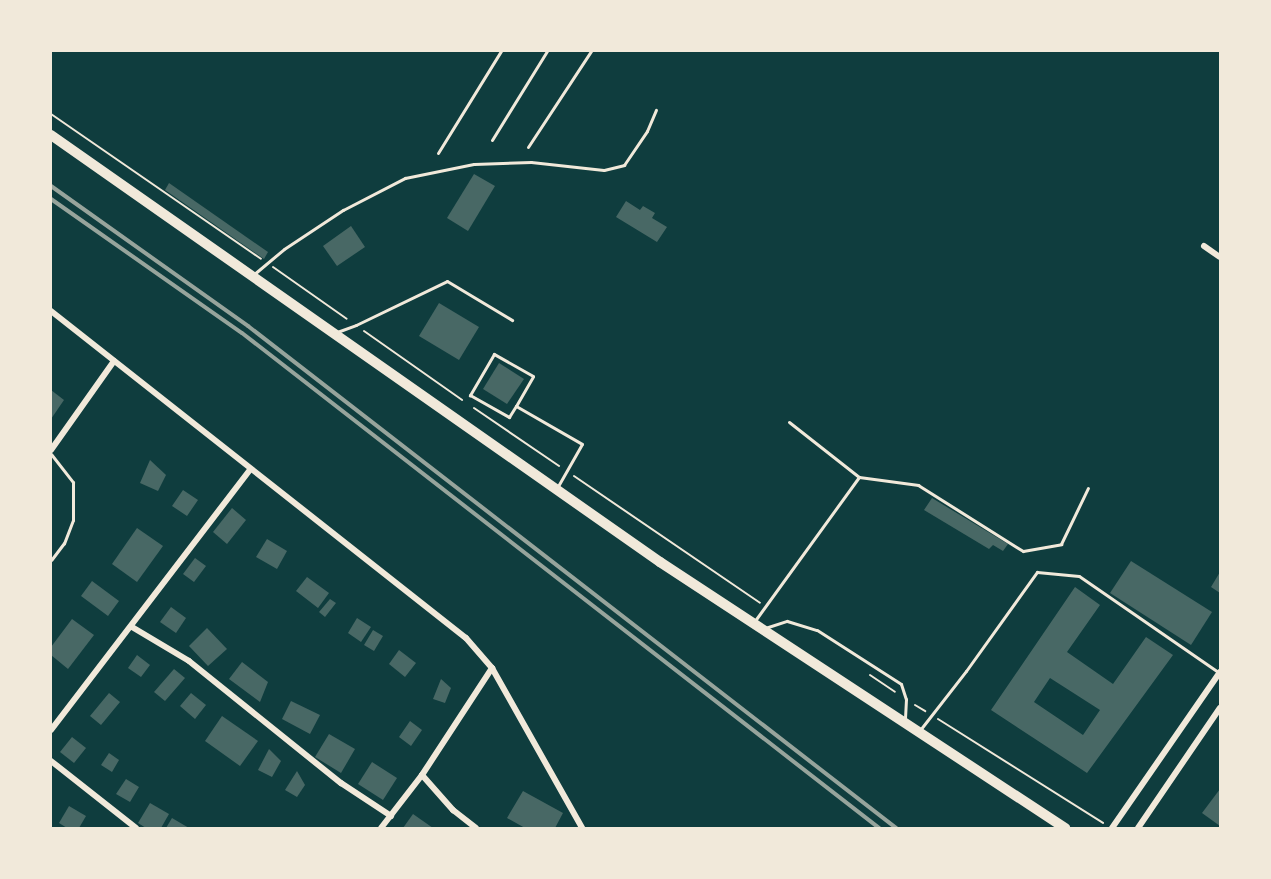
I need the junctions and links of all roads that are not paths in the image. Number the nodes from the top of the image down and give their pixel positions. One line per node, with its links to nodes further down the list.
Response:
1 (501, 51): 8 (lane)
2 (547, 51): 6 (lane)
3 (591, 51): 7 (lane)
4 (656, 110): 11 (lane)
5 (51, 135): 11 (main road)
6 (492, 140)
7 (528, 147)
8 (438, 153)
9 (1204, 246): 10 (street)
10 (1220, 257)
11 (252, 276): 14 (main road)
12 (51, 311): 15 (street)
13 (512, 320): 14 (lane)
14 (332, 333): 22 (main road)
15 (114, 361): 18 (street); 19 (street)
16 (516, 406): 16 (lane); 22 (lane)
17 (789, 422): 20 (lane)
18 (51, 452): 23 (lane)
19 (250, 470): 25 (street); 26 (street)
20 (859, 477): 21 (lane); 24 (lane)
21 (1088, 488)
22 (556, 490): 24 (main road)
23 (51, 560)
24 (757, 626): 29 (main road); 29 (lane)
25 (132, 627): 30 (street); 34 (street)
26 (492, 668): 33 (street); 38 (street)
27 (1220, 673): 31 (lane); 40 (street)
28 (1220, 708): 41 (street)
29 (905, 723): 31 (main road)
30 (51, 730)
31 (918, 731): 39 (main road)
32 (51, 761): 35 (street)
33 (422, 775): 34 (street); 37 (street)
34 (390, 816): 36 (street)
35 (136, 828)
36 (381, 828)
37 (476, 828)
38 (582, 828)
39 (1065, 828)
40 (1111, 828)
41 (1138, 828)

